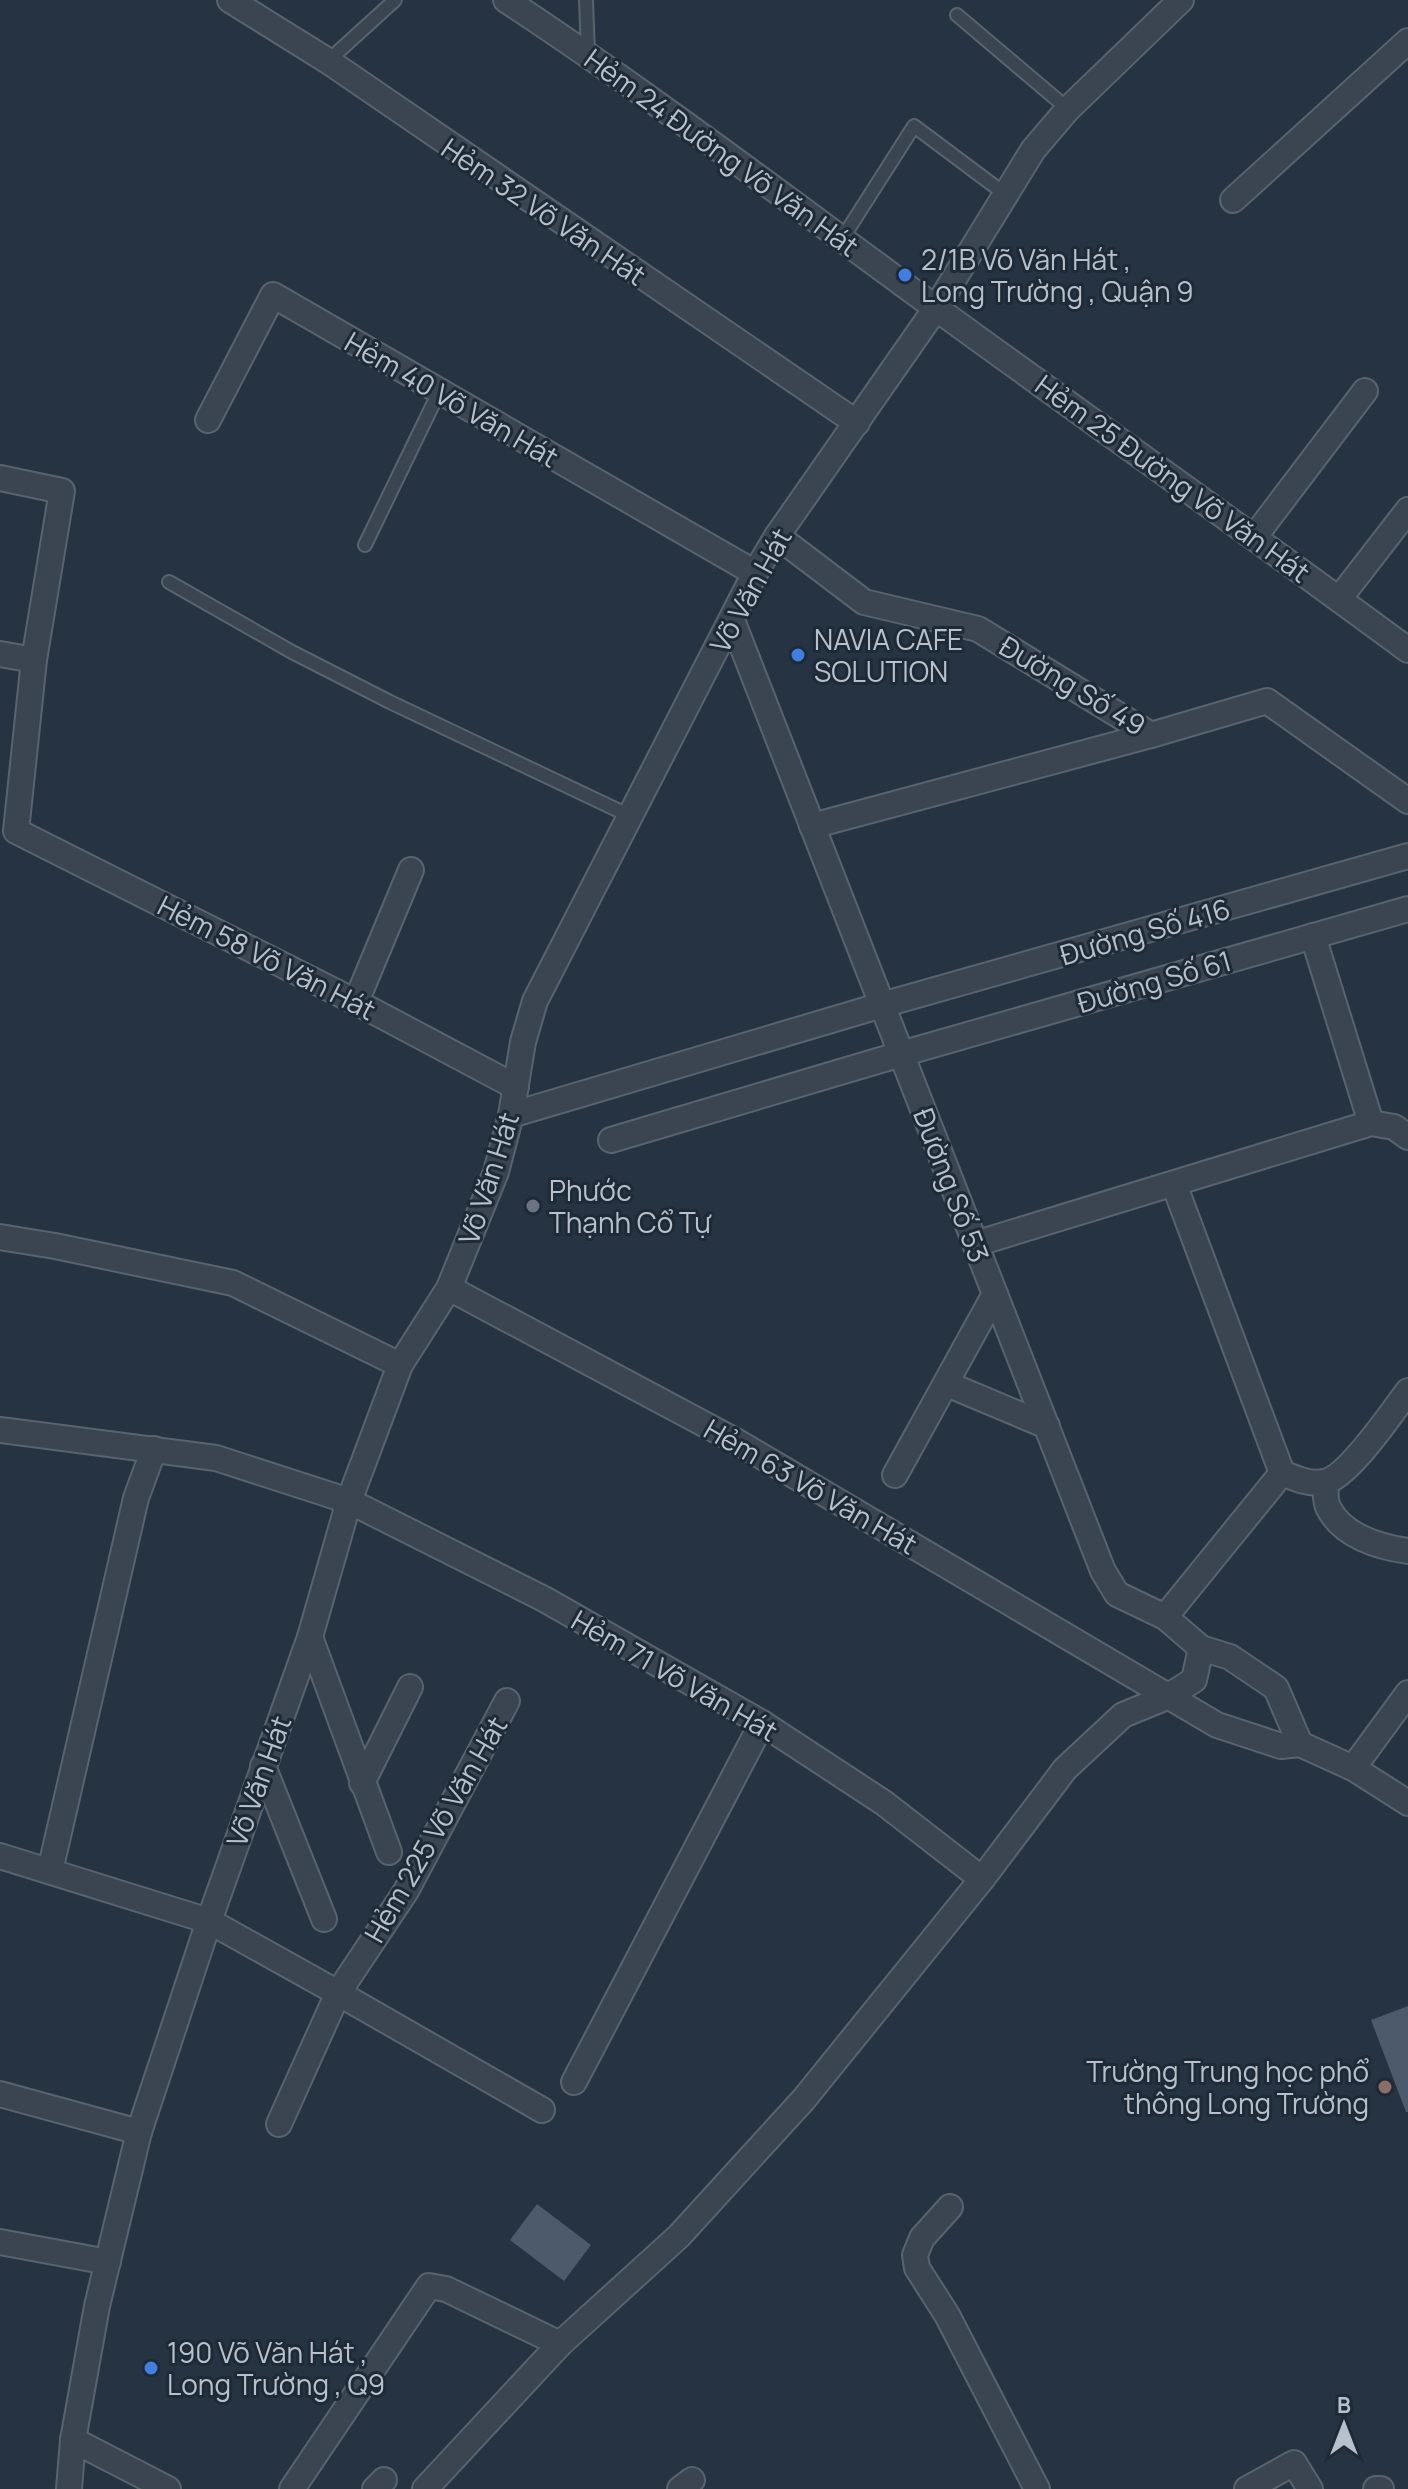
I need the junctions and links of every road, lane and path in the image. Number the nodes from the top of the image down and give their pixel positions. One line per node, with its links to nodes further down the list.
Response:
1 (230, 0): 9 (street, Hẻm 32 Võ Văn Hát)
2 (395, 0): 9 (lane)
3 (506, 0): 8 (street, Hẻm 24 Đường Võ Văn Hát)
4 (586, 0): 8 (lane)
5 (1181, 0): 10 (street, Võ Văn Hát)
6 (957, 15): 10 (lane)
7 (1408, 41): 12 (street)
8 (588, 54): 13 (street, Hẻm 24 Đường Võ Văn Hát)
9 (328, 61): 18 (street, Hẻm 32 Võ Văn Hát)
10 (1068, 109): 11 (street, Võ Văn Hát)
11 (1005, 194): 13 (lane); 14 (street, Võ Văn Hát)
12 (1233, 200)
13 (842, 239): 14 (street, Hẻm 24 Đường Võ Văn Hát)
14 (936, 308): 18 (street, Võ Văn Hát); 22 (street, Hẻm 25 Đường Võ Văn Hát)
15 (1365, 391): 22 (street)
16 (439, 392): 17 (street, Hẻm 40 Võ Văn Hát); 23 (lane); 24 (street, Hẻm 40 Võ Văn Hát)
17 (208, 420)
18 (857, 423): 21 (street, Võ Văn Hát)
19 (0, 478): 30 (street)
20 (1408, 510): 26 (street)
21 (777, 536): 24 (street, Võ Văn Hát); 31 (street, Đường Số 49)
22 (1255, 536): 26 (street, Hẻm 25 Đường Võ Văn Hát)
23 (365, 545)
24 (755, 573): 27 (street, Võ Văn Hát)
25 (169, 582): 34 (lane)
26 (1339, 599): 28 (street, Hẻm 25 Đường Võ Văn Hát)
27 (732, 620): 34 (street, Võ Văn Hát); 35 (street, Đường Số 53)
28 (1408, 650)
29 (0, 654): 30 (street)
30 (34, 660): 32 (street)
31 (1151, 735): 33 (street, Đường Số 49); 35 (street)
32 (11, 771): 40 (street, Hẻm 58 Võ Văn Hát)
33 (1408, 801)
34 (630, 816): 43 (street, Võ Văn Hát)
35 (812, 826): 41 (street, Đường Số 53)
36 (1408, 856): 41 (street, Đường Số 416)
37 (411, 870): 40 (street)
38 (1408, 909): 39 (street, Đường Số 61)
39 (1313, 936): 42 (street, Đường Số 61); 45 (street)
40 (356, 1002): 43 (street, Hẻm 58 Võ Văn Hát)
41 (882, 1005): 42 (street, Đường Số 53); 44 (street, Đường Số 416)
42 (901, 1054): 47 (street, Đường Số 61); 50 (street, Đường Số 53)
43 (516, 1087): 44 (street, Võ Văn Hát)
44 (511, 1115): 51 (street, Võ Văn Hát)
45 (1371, 1123): 46 (street); 48 (street)
46 (1408, 1137)
47 (611, 1140)
48 (1174, 1184): 50 (street); 59 (street)
49 (0, 1237): 53 (street)
50 (975, 1244): 52 (street, Đường Số 53)
51 (449, 1288): 53 (street, Võ Văn Hát); 69 (street, Hẻm 63 Võ Văn Hát)
52 (995, 1294): 54 (street); 56 (street, Đường Số 53)
53 (400, 1365): 62 (street, Võ Văn Hát)
54 (947, 1384): 56 (street); 60 (street)
55 (1408, 1391): 61 (street)
56 (1047, 1426): 64 (street, Đường Số 53)
57 (0, 1430): 58 (street, Hẻm 71 Võ Văn Hát)
58 (154, 1449): 62 (street, Hẻm 71 Võ Văn Hát); 79 (street)
59 (1282, 1473): 61 (street); 64 (street)
60 (895, 1475)
61 (1325, 1482): 63 (street)
62 (349, 1501): 65 (street, Võ Văn Hát); 71 (street, Hẻm 71 Võ Văn Hát)
63 (1408, 1551)
64 (1165, 1617): 66 (street, Đường Số 53)
65 (310, 1637): 73 (street, Võ Văn Hát); 75 (street)
66 (1201, 1648): 69 (street); 72 (street, Đường Số 53)
67 (410, 1687): 75 (street)
68 (1408, 1693): 74 (street)
69 (1167, 1697): 72 (street, Hẻm 63 Võ Văn Hát); 80 (street)
70 (507, 1701): 83 (street, Hẻm 225 Võ Văn Hát)
71 (762, 1723): 80 (street, Hẻm 71 Võ Văn Hát); 84 (street)
72 (1300, 1744): 74 (street, Hẻm 63 Võ Văn Hát)
73 (263, 1766): 81 (street); 82 (street, Võ Văn Hát)
74 (1353, 1768): 76 (street, Hẻm 63 Võ Văn Hát)
75 (362, 1783): 77 (street)
76 (1408, 1803)
77 (389, 1852)
78 (0, 1856): 79 (street)
79 (50, 1871): 82 (street)
80 (982, 1879): 92 (street)
81 (324, 1919)
82 (209, 1921): 83 (street); 88 (street, Võ Văn Hát)
83 (338, 1993): 86 (street); 87 (street, Hẻm 225 Võ Văn Hát)
84 (574, 2082)
85 (0, 2094): 88 (street)
86 (542, 2110)
87 (279, 2124)
88 (139, 2132): 91 (street, Võ Văn Hát)
89 (950, 2207): 98 (street)
90 (0, 2242): 91 (street)
91 (108, 2262): 93 (street, Võ Văn Hát)
92 (560, 2344): 96 (street); 97 (street)
93 (73, 2440): 94 (street, Võ Văn Hát); 95 (street)
94 (69, 2489)
95 (168, 2489)
96 (292, 2489)
97 (425, 2489)
98 (1037, 2489)
99 (1247, 2489): 100 (street)
100 (1310, 2489)

